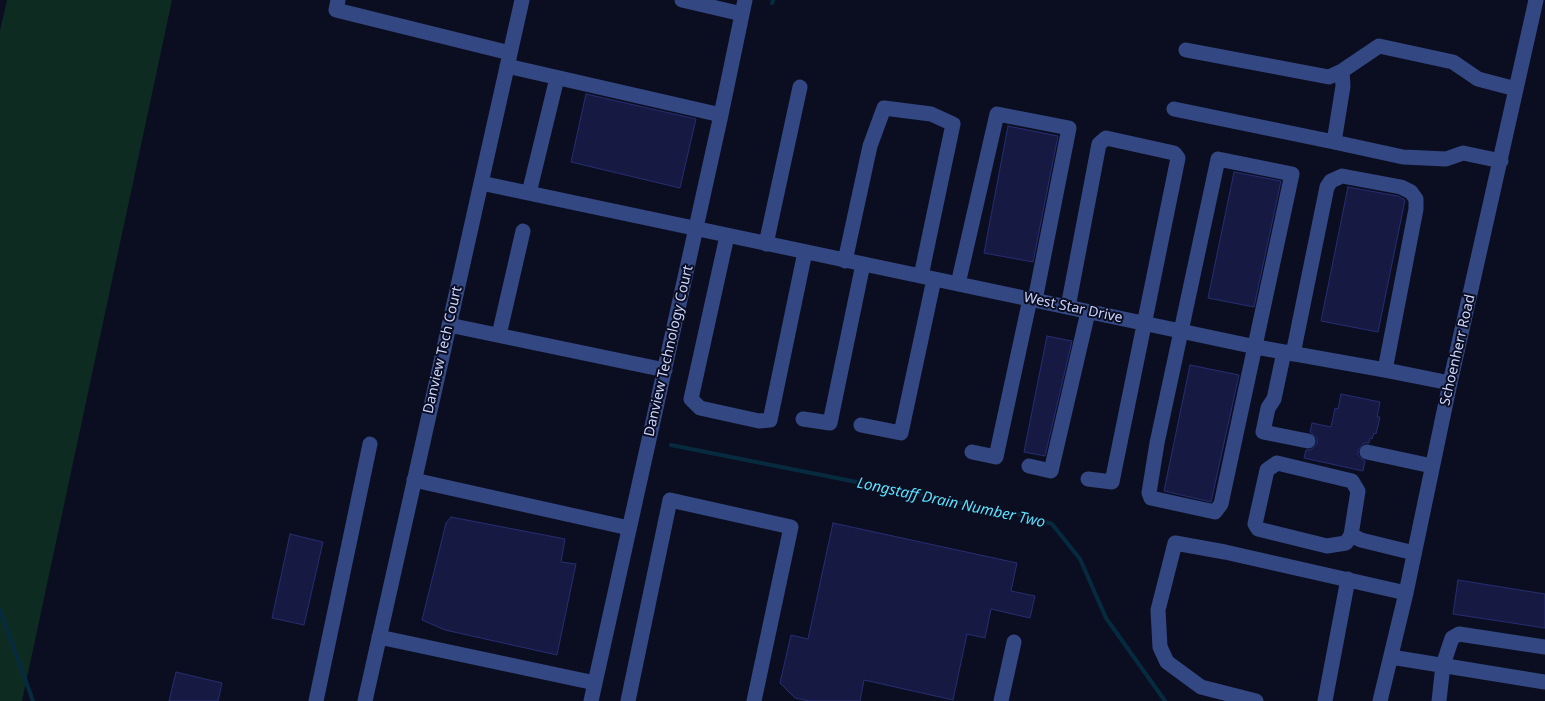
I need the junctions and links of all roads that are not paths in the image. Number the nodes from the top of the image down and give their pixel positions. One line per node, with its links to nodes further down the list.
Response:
1 (338, 0): 7 (street)
2 (522, 0): 7 (street, Danview Tech Court)
3 (682, 0): 5 (street)
4 (1536, 0): 11 (street, Schoenherr Road)
5 (744, 7): 13 (street, Danview Technology Court)
6 (1186, 50): 8 (street)
7 (508, 60): 9 (street); 16 (street, Danview Tech Court)
8 (1342, 71): 11 (street); 14 (street)
9 (557, 78): 13 (street); 17 (street)
10 (800, 87): 21 (street)
11 (1516, 89): 15 (street, Schoenherr Road)
12 (1174, 109): 14 (street)
13 (722, 115): 18 (street, Danview Technology Court)
14 (1334, 142): 15 (street)
15 (1500, 161): 38 (street, Schoenherr Road)
16 (481, 182): 17 (street, West Star Drive); 31 (street, Danview Tech Court)
17 (529, 193): 18 (street, West Star Drive)
18 (696, 229): 20 (street, West Star Drive); 36 (street, Danview Technology Court)
19 (523, 231): 33 (street)
20 (727, 236): 21 (street, West Star Drive); 22 (street)
21 (766, 244): 22 (street, West Star Drive)
22 (805, 252): 23 (street, West Star Drive)
23 (846, 261): 24 (street, West Star Drive); 25 (street)
24 (863, 264): 25 (street, West Star Drive); 39 (street)
25 (928, 278): 26 (street, West Star Drive); 40 (street)
26 (958, 284): 27 (street, West Star Drive); 27 (street)
27 (1032, 300): 28 (street, West Star Drive); 43 (street)
28 (1068, 307): 29 (street, West Star Drive); 30 (street)
29 (1088, 312): 30 (street, West Star Drive); 45 (street)
30 (1143, 323): 32 (street, West Star Drive); 47 (street)
31 (449, 325): 33 (street); 48 (street, Danview Tech Court)
32 (1182, 331): 34 (street, West Star Drive); 34 (street); 34 (street)
33 (499, 335): 36 (street)
34 (1256, 347): 35 (street, West Star Drive)
35 (1289, 353): 37 (street, West Star Drive); 37 (street); 41 (street)
36 (664, 370): 49 (street, Danview Technology Court)
37 (1385, 370): 38 (street, West Star Drive)
38 (1450, 383): 46 (street, Schoenherr Road)
39 (803, 419)
40 (861, 425)
41 (1308, 440)
42 (370, 444): 61 (street)
43 (972, 452)
44 (1367, 452): 46 (street)
45 (1029, 466)
46 (1432, 466): 51 (street, Schoenherr Road)
47 (1088, 478)
48 (414, 480): 49 (street); 54 (street, Danview Tech Court)
49 (629, 528): 59 (street, Danview Technology Court)
50 (1351, 535): 50 (street); 51 (street)
51 (1414, 553): 53 (street, Schoenherr Road)
52 (1348, 579): 53 (street); 67 (street); 68 (street)
53 (1406, 593): 57 (street, Schoenherr Road)
54 (379, 637): 59 (street); 62 (street, Danview Tech Court)
55 (1014, 642): 66 (street)
56 (1545, 647): 58 (street)
57 (1390, 657): 58 (street); 69 (street, Schoenherr Road)
58 (1443, 666): 60 (street); 70 (street)
59 (595, 682): 63 (street, Danview Technology Court)
60 (1545, 682)
61 (316, 701)
62 (365, 701)
63 (591, 701)
64 (628, 701): 65 (street)
65 (754, 701)
66 (1001, 701)
67 (1256, 701)
68 (1325, 701)
69 (1380, 701)
70 (1439, 701)

